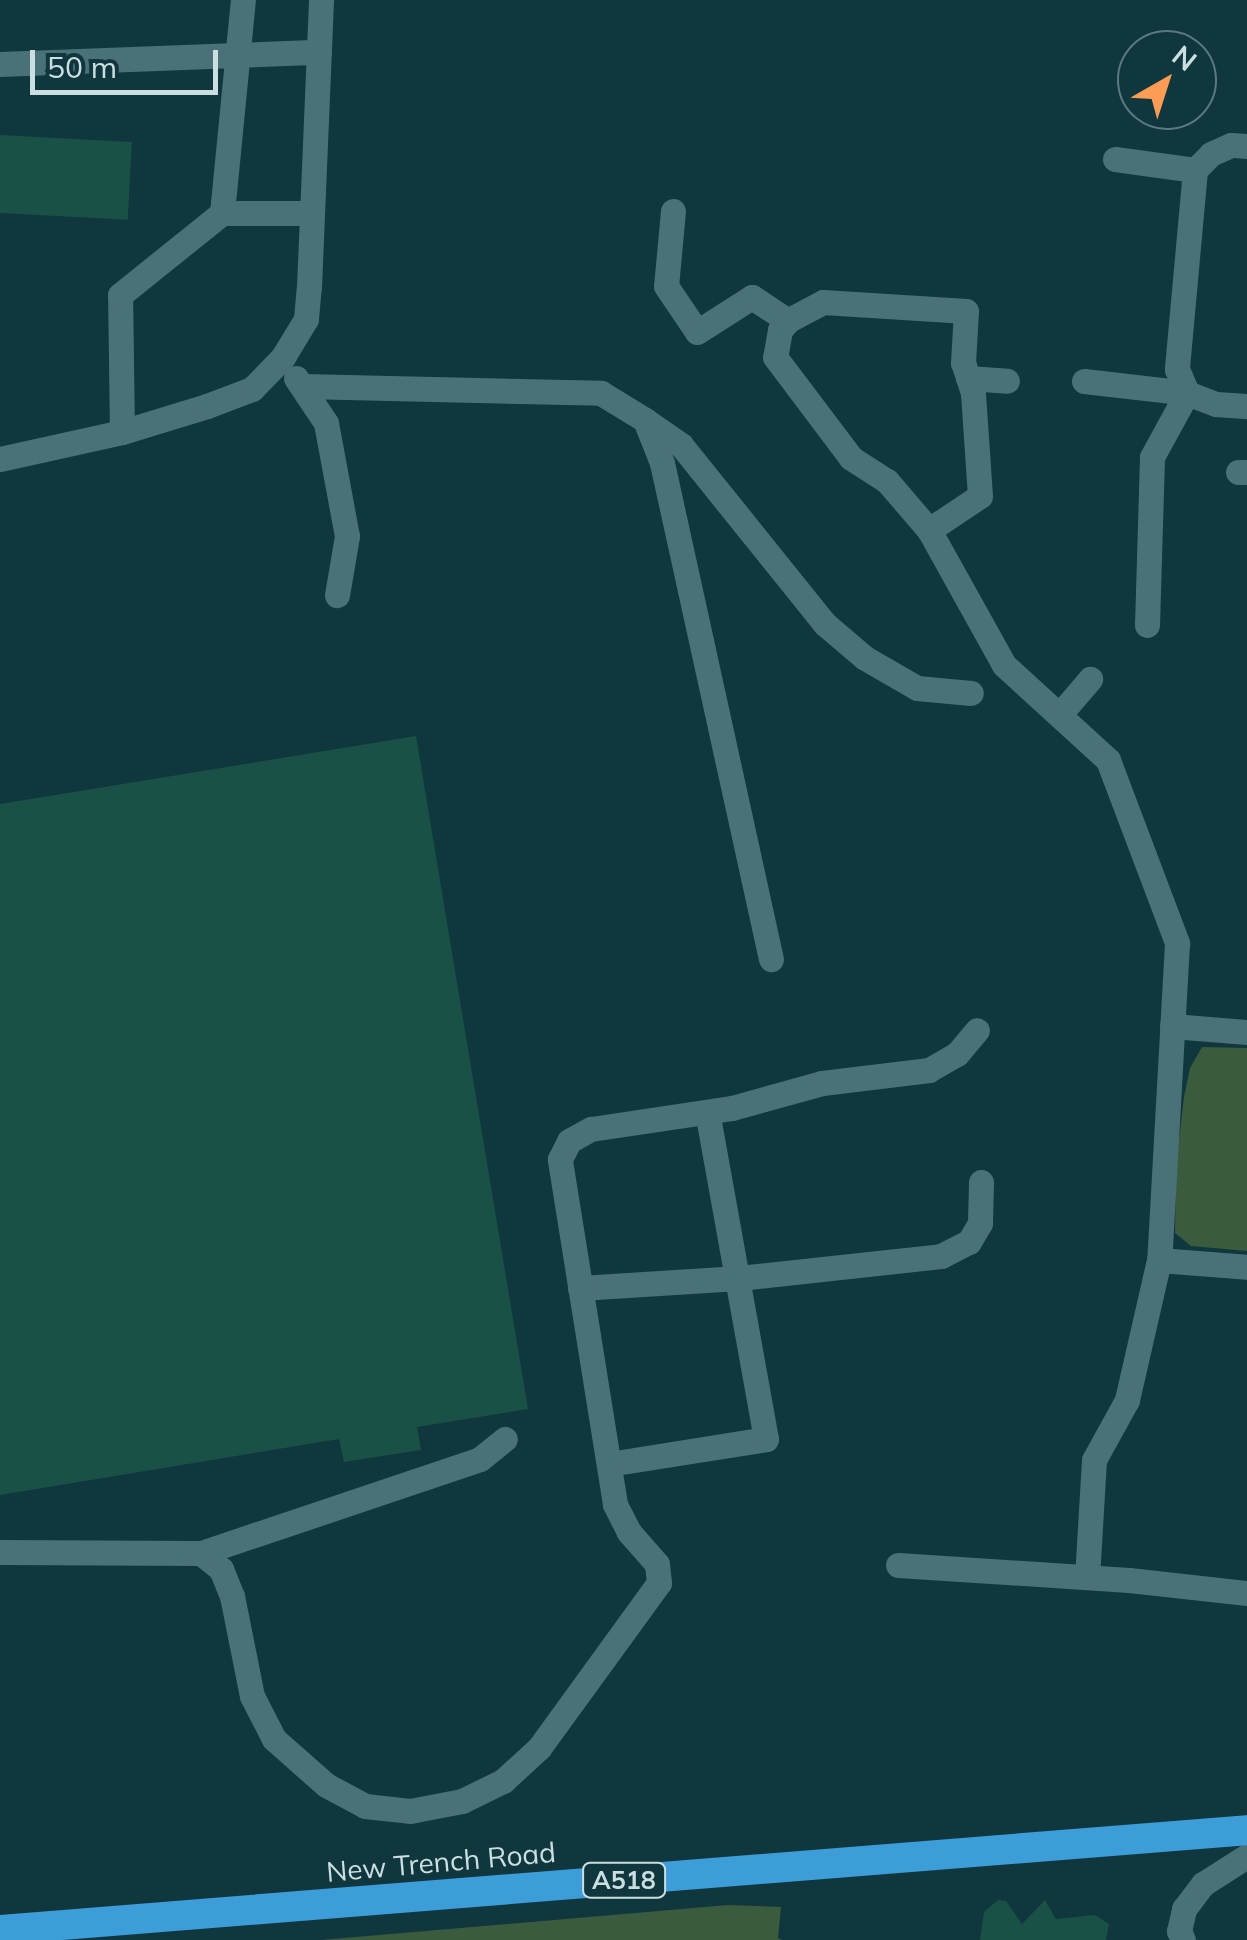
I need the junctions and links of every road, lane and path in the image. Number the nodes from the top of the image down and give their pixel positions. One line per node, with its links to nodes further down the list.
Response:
1 (243, 0): 4 (street)
2 (321, 0): 3 (street)
3 (319, 52): 4 (street); 11 (street)
4 (238, 54): 5 (street); 10 (street)
5 (0, 64)
6 (1247, 146): 8 (street)
7 (1115, 159): 8 (street)
8 (1195, 170): 18 (street)
9 (674, 211): 12 (street)
10 (222, 212): 11 (street); 21 (street)
11 (312, 213): 13 (street)
12 (788, 321): 14 (street); 23 (street)
13 (282, 357): 17 (street); 21 (street)
14 (968, 378): 15 (street); 23 (street)
15 (1007, 381)
16 (1084, 381): 18 (street)
17 (302, 386): 20 (street); 24 (street)
18 (1187, 393): 19 (street); 25 (street)
19 (1247, 406)
20 (645, 420): 27 (street); 29 (street)
21 (122, 432): 22 (street)
22 (0, 459)
23 (929, 530): 28 (street)
24 (337, 595)
25 (1147, 624)
26 (1090, 679): 28 (street)
27 (971, 693)
28 (1061, 713): 30 (street)
29 (770, 959)
30 (1172, 1026): 32 (street); 35 (street)
31 (977, 1030): 33 (street)
32 (1247, 1032)
33 (707, 1112): 37 (street); 38 (street)
34 (981, 1182): 37 (street)
35 (1159, 1260): 36 (street); 44 (street)
36 (1247, 1267)
37 (739, 1278): 38 (street); 40 (street)
38 (580, 1288): 40 (street)
39 (505, 1439): 42 (street)
40 (609, 1464): 42 (street)
41 (0, 1552): 42 (street)
42 (201, 1553)
43 (898, 1565): 44 (street)
44 (1088, 1577): 45 (street)
45 (1247, 1593)
46 (1247, 1830): 48 (highway, New Trench Road / A518)
47 (1247, 1856): 49 (street)
48 (0, 1930)
49 (1183, 1940)

